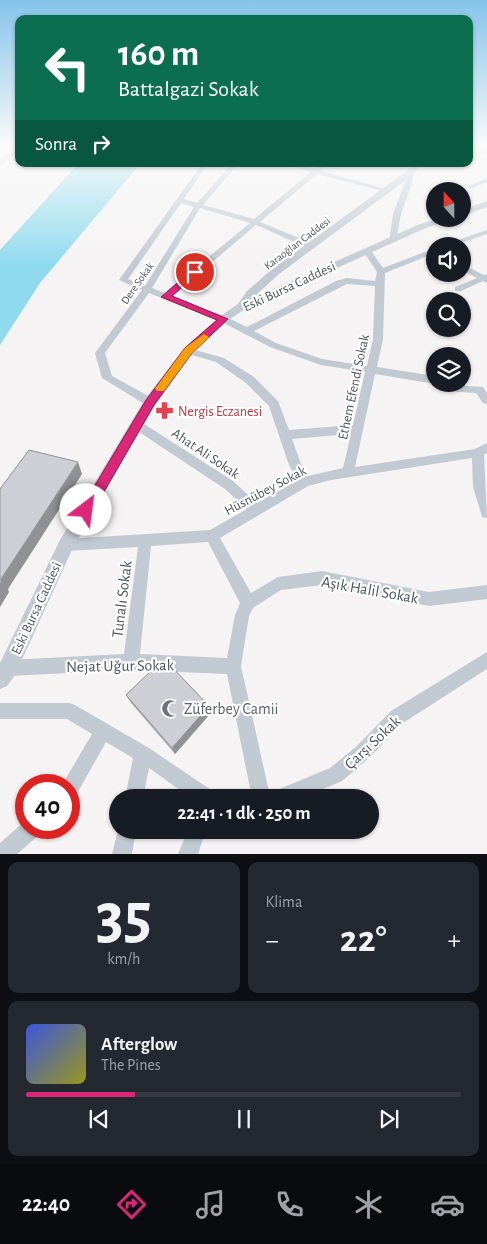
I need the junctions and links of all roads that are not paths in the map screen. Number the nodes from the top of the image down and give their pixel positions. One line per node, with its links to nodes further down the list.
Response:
1 (188, 187): 8 (street)
2 (214, 187): 10 (street, Dere Sokak)
3 (297, 187): 12 (street)
4 (374, 187): 7 (street)
5 (391, 187): 7 (street, Karaoğlan Caddesi)
6 (407, 187): 16 (street)
7 (387, 190): 17 (street, Karaoğlan Caddesi)
8 (179, 200): 10 (street); 25 (street)
9 (487, 204): 11 (street)
10 (198, 205): 12 (street); 25 (street, Dere Sokak)
11 (471, 210)
12 (255, 222): 17 (street); 26 (street)
13 (426, 227): 16 (street, Eski Bursa Caddesi)
14 (487, 232): 15 (street)
15 (471, 237)
16 (392, 240): 18 (street, Eski Bursa Caddesi)
17 (311, 246): 27 (street, Karaoğlan Caddesi)
18 (367, 251): 21 (street); 27 (street, Eski Bursa Caddesi)
19 (426, 254): 21 (street)
20 (471, 270): 22 (street)
21 (382, 272): 23 (street, Ethem Efendi Sokak)
22 (486, 278): 24 (street)
23 (379, 284): 29 (street); 31 (street, Ethem Efendi Sokak)
24 (458, 289)
25 (147, 290): 26 (street); 35 (street, Dere Sokak)
26 (166, 297): 28 (street)
27 (240, 307): 28 (street, Eski Bursa Caddesi)
28 (223, 319): 29 (street); 30 (street, Eski Bursa Caddesi)
29 (247, 331): 31 (street)
30 (188, 351): 35 (street, Eski Bursa Caddesi); 38 (street)
31 (372, 371): 32 (street); 37 (street, Ethem Efendi Sokak)
32 (426, 379)
33 (471, 389): 34 (street)
34 (487, 400)
35 (150, 402): 36 (street, Eski Bursa Caddesi)
36 (137, 425): 42 (street, Ahat Ali Sokak); 46 (street, Eski Bursa Caddesi)
37 (359, 429): 38 (street); 40 (street, Ethem Efendi Sokak)
38 (284, 435): 41 (street)
39 (482, 450): 40 (street, Hüsnübey Sokak); 43 (street)
40 (348, 473): 41 (street, Hüsnübey Sokak)
41 (305, 482): 42 (street, Hüsnübey Sokak)
42 (256, 510): 44 (street, Hüsnübey Sokak)
43 (487, 513)
44 (212, 536): 45 (street, Hüsnübey Sokak); 48 (street)
45 (146, 541): 46 (street, Hüsnübey Sokak); 50 (street, Tunalı Sokak)
46 (66, 545): 52 (street, Eski Bursa Caddesi)
47 (487, 592): 48 (street, Aşık Halil Sokak)
48 (248, 603): 51 (street)
49 (487, 660): 60 (street, Çarşı Sokak)
50 (131, 662): 51 (street, Nejat Uğur Sokak); 52 (street, Nejat Uğur Sokak)
51 (233, 666): 59 (street)
52 (4, 674)
53 (0, 711): 54 (street)
54 (104, 730): 55 (street); 56 (street)
55 (143, 754): 57 (street); 58 (street)
56 (79, 774)
57 (136, 789)
58 (195, 789)
59 (259, 789)
60 (301, 789)
61 (19, 839): 64 (street)
62 (126, 839): 65 (street)
63 (194, 839): 66 (street)
64 (2, 854)
65 (122, 854)
66 (188, 854)

